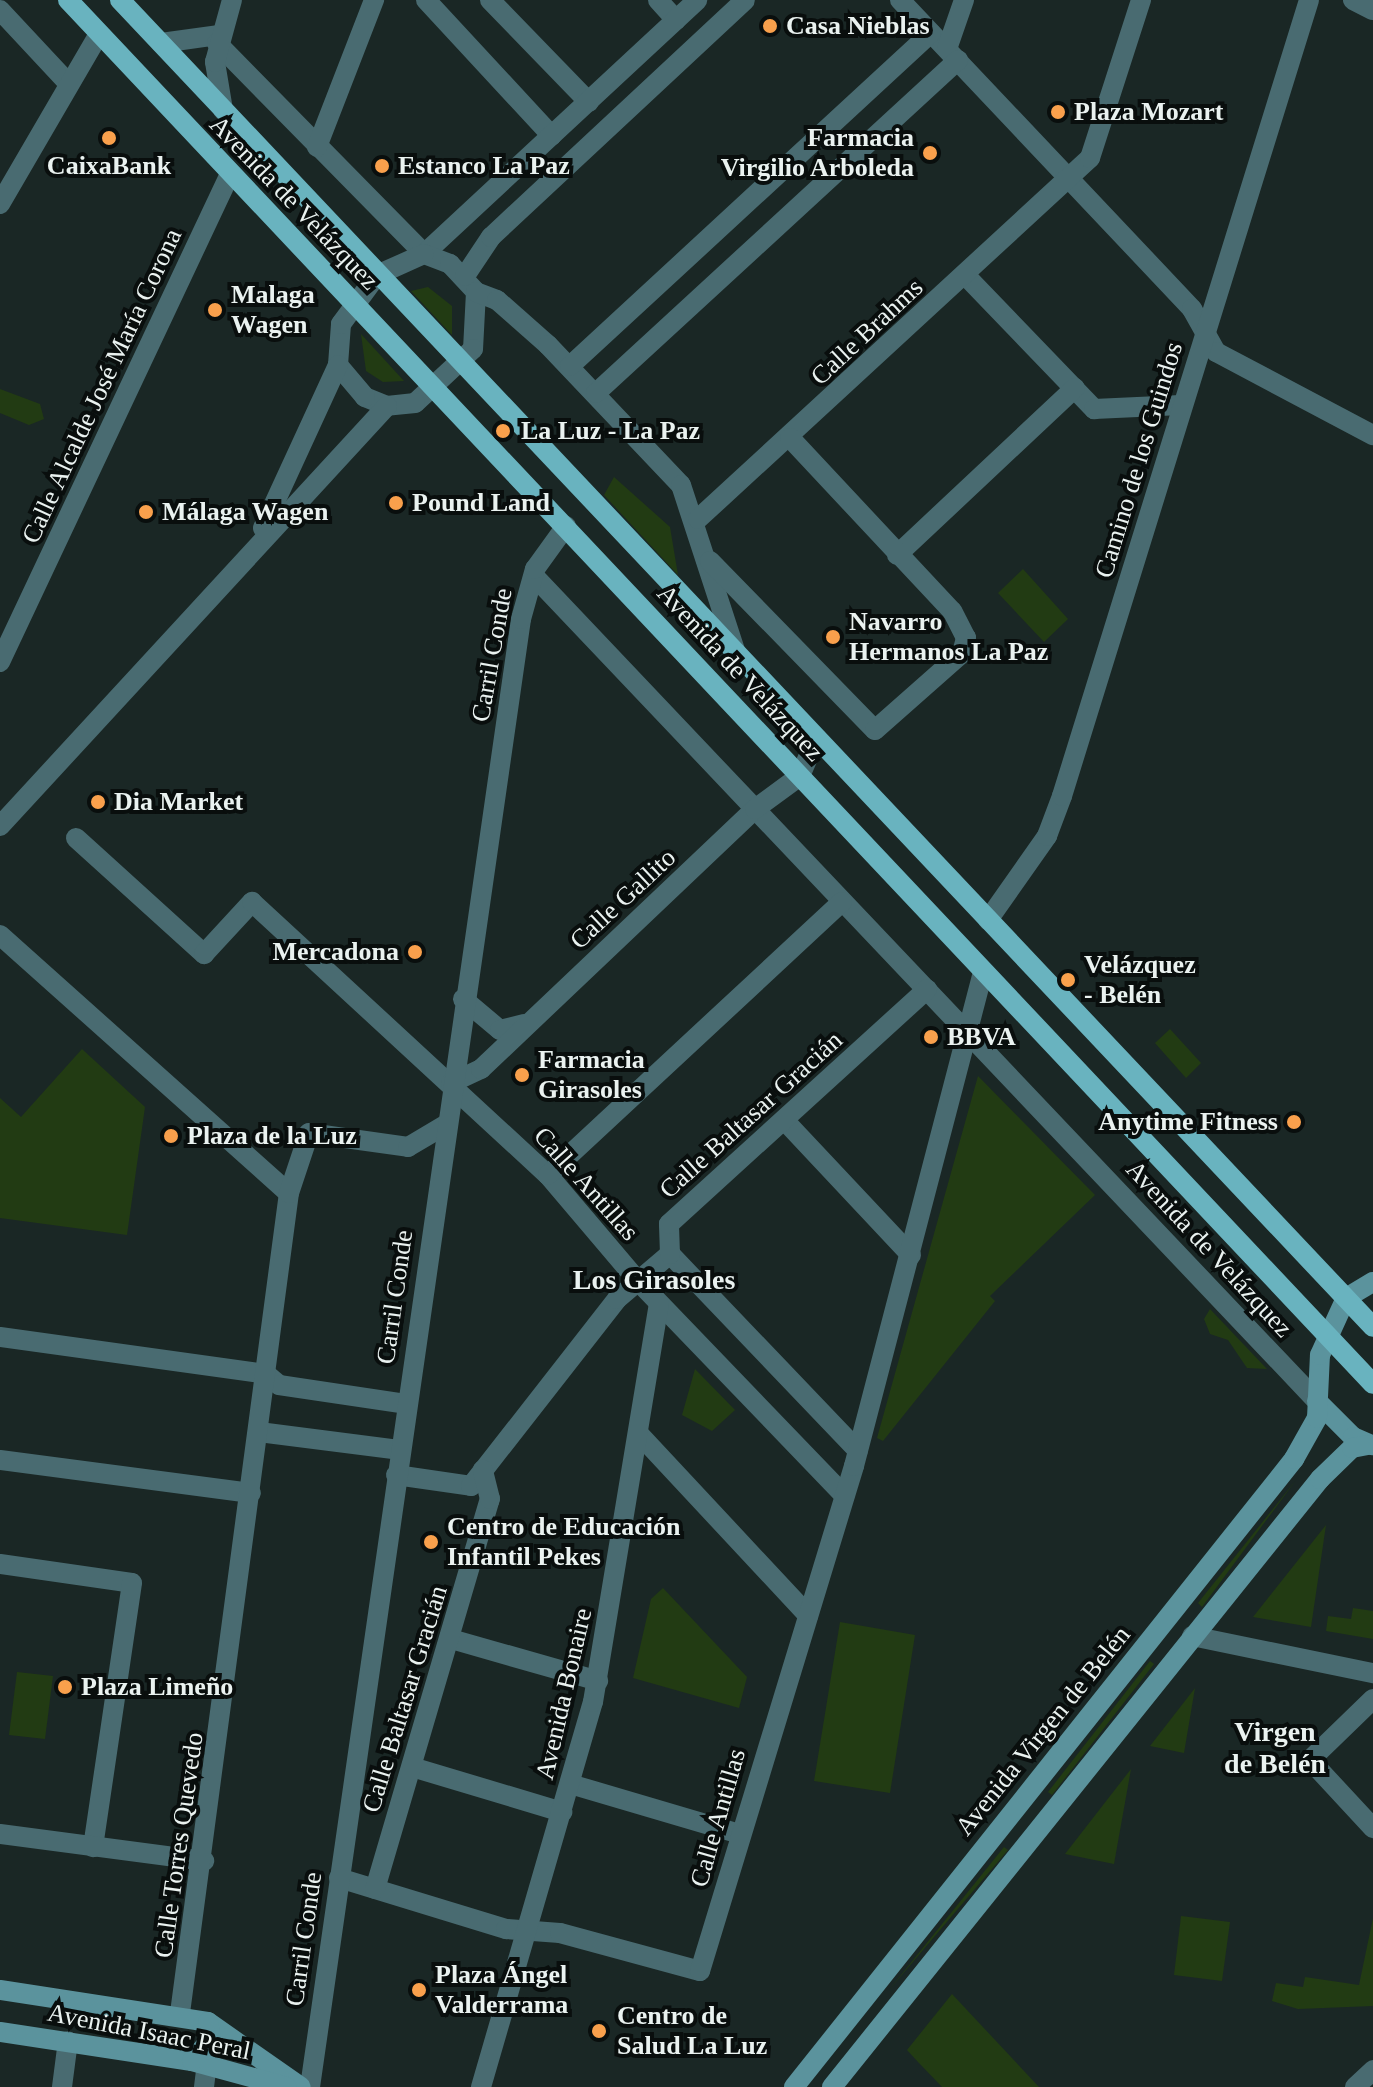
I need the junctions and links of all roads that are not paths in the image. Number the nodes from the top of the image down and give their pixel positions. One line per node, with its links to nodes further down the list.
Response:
1 (68, 0): 19 (main road, Avenida de Velázquez)
2 (120, 0): 21 (main road, Avenida de Velázquez)
3 (232, 0): 20 (street)
4 (374, 0): 27 (street)
5 (426, 0): 26 (street)
6 (490, 0): 24 (street)
7 (658, 0): 17 (street)
8 (697, 0): 17 (street)
9 (745, 0): 34 (street)
10 (900, 0): 18 (street)
11 (964, 0): 22 (street)
12 (1141, 0): 29 (street)
13 (1309, 0): 36 (street, Camino de los Guindos)
14 (1353, 0): 16 (street)
15 (0, 10): 23 (street)
16 (1373, 10)
17 (676, 20): 24 (street)
18 (931, 33): 22 (street); 39 (street)
19 (99, 34): 23 (street); 28 (main road, Avenida de Velázquez)
20 (218, 39): 21 (street); 25 (street); 27 (street, Avenida de Velázquez)
21 (161, 43): 25 (main road, Avenida de Velázquez)
22 (953, 54): 29 (street); 42 (street)
23 (69, 84): 30 (street)
24 (589, 102): 26 (street)
25 (223, 110): 32 (main road, Avenida de Velázquez)
26 (552, 136): 31 (street)
27 (317, 147): 31 (street, Avenida de Velázquez)
28 (229, 176): 35 (main road, Avenida de Velázquez); 54 (street, Calle Alcalde José María Corona)
29 (1069, 180): 33 (street, Calle Brahms); 36 (street)
30 (0, 204)
31 (424, 254): 32 (street); 34 (street, Avenida de Velázquez)
32 (377, 275): 35 (street); 37 (main road, Avenida de Velázquez)
33 (966, 276): 40 (street); 46 (street, Calle Brahms)
34 (470, 284): 37 (street); 39 (street, Avenida de Velázquez)
35 (353, 302): 38 (street); 41 (main road, Avenida de Velázquez)
36 (1203, 340): 43 (street, Camino de los Guindos); 45 (street)
37 (461, 362): 41 (street); 53 (main road, Avenida de Velázquez)
38 (338, 365): 44 (street); 49 (street)
39 (570, 366): 42 (street, Avenida de Velázquez)
40 (1075, 388): 43 (street); 50 (street)
41 (437, 389): 44 (street); 48 (main road, Avenida de Velázquez)
42 (596, 393): 47 (street, Avenida de Velázquez)
43 (1181, 405): 61 (street, Camino de los Guindos)
44 (387, 406): 49 (street)
45 (1373, 435)
46 (790, 438): 47 (street, Calle Brahms); 50 (street)
47 (698, 519): 51 (street, Avenida de Velázquez)
48 (566, 526): 52 (street, Carril Conde); 56 (main road, Avenida de Velázquez)
49 (255, 546): 58 (street)
50 (897, 555): 51 (street, Avenida de Velázquez)
51 (710, 561): 53 (street, Avenida de Velázquez)
52 (534, 576): 57 (street, Avenida de Velázquez); 65 (street, Carril Conde)
53 (736, 653): 55 (main road, Avenida de Velázquez)
54 (0, 662)
55 (816, 739): 56 (street); 61 (main road, Avenida de Velázquez)
56 (800, 776): 57 (street, Calle Gallito); 63 (main road, Avenida de Velázquez)
57 (755, 809): 60 (street, Avenida de Velázquez); 66 (street, Calle Gallito)
58 (0, 826)
59 (76, 838): 68 (street, Calle Antillas)
60 (842, 902): 64 (street, Avenida de Velázquez); 71 (street)
61 (988, 920): 77 (main road, Avenida de Velázquez)
62 (0, 935): 72 (street)
63 (983, 972): 67 (street); 81 (main road, Avenida de Velázquez)
64 (927, 989): 67 (street, Avenida de Velázquez); 69 (street, Calle Baltasar Gracián)
65 (463, 999): 66 (street); 68 (street, Carril Conde)
66 (534, 1019): 68 (street, Calle Gallito)
67 (968, 1032): 74 (street); 84 (street, Avenida de Velázquez)
68 (451, 1083): 70 (street, Carril Conde); 71 (street, Calle Antillas)
69 (785, 1121): 73 (street, Calle Baltasar Gracián); 74 (street)
70 (445, 1125): 72 (street); 85 (street, Carril Conde)
71 (548, 1175): 75 (street, Calle Antillas)
72 (289, 1193): 82 (street)
73 (670, 1254): 75 (street); 90 (street, Calle Antillas)
74 (911, 1255): 90 (street)
75 (638, 1281): 78 (street, Calle Antillas); 92 (street)
76 (1373, 1282): 77 (street)
77 (1346, 1298): 79 (main road, Avenida de Velázquez); 81 (street, Avenida Virgen de Belén)
78 (659, 1304): 87 (street, Avenida Bonaire); 95 (street, Calle Antillas)
79 (1373, 1327)
80 (0, 1337): 82 (street)
81 (1327, 1337): 83 (main road, Avenida de Velázquez); 84 (street, Avenida Virgen de Belén)
82 (266, 1374): 85 (street); 86 (street, Calle Torres Quevedo)
83 (1373, 1384)
84 (1317, 1401): 88 (street); 127 (street, Avenida Virgen de Belén)
85 (406, 1404): 89 (street, Carril Conde)
86 (259, 1432): 89 (street); 94 (street, Calle Torres Quevedo)
87 (639, 1434): 97 (street); 101 (street, Avenida Bonaire)
88 (1371, 1447): 98 (street)
89 (399, 1450): 93 (street, Carril Conde)
90 (858, 1451): 95 (street, Calle Antillas)
91 (0, 1460): 94 (street)
92 (483, 1470): 93 (street); 99 (street, Calle Baltasar Gracián)
93 (396, 1475): 111 (street, Carril Conde)
94 (251, 1493): 110 (street, Calle Torres Quevedo)
95 (845, 1496): 97 (street, Calle Antillas)
96 (0, 1564): 109 (street)
97 (808, 1615): 108 (street, Calle Antillas)
98 (1192, 1636): 100 (street); 128 (street)
99 (451, 1639): 101 (street); 103 (street, Calle Baltasar Gracián)
100 (1373, 1673)
101 (598, 1681): 104 (street, Avenida Bonaire)
102 (1373, 1699): 106 (street)
103 (412, 1767): 105 (street); 112 (street, Calle Baltasar Gracián)
104 (570, 1784): 105 (street, Avenida Bonaire); 108 (street)
105 (562, 1812): 113 (street, Avenida Bonaire)
106 (1373, 1828)
107 (0, 1834): 109 (street)
108 (740, 1834): 113 (street, Calle Antillas)
109 (93, 1847): 110 (street)
110 (204, 1861): 115 (street, Calle Torres Quevedo)
111 (339, 1878): 112 (street); 125 (street, Carril Conde)
112 (375, 1889): 113 (street)
113 (532, 1931): 126 (street, Avenida Bonaire)
114 (0, 1990): 115 (street, Avenida Isaac Peral)
115 (180, 2013): 116 (street, Avenida Isaac Peral)
116 (208, 2022): 119 (street); 124 (street, Avenida Isaac Peral)
117 (0, 2032): 118 (street, Avenida Isaac Peral)
118 (68, 2041): 119 (street, Avenida Isaac Peral); 121 (street)
119 (200, 2062): 122 (street); 123 (street, Avenida Isaac Peral)
120 (1373, 2070): 129 (street)
121 (62, 2087)
122 (204, 2087)
123 (287, 2087)
124 (301, 2087)
125 (310, 2087)
126 (481, 2087)
127 (794, 2087)
128 (832, 2087)
129 (1355, 2087)

